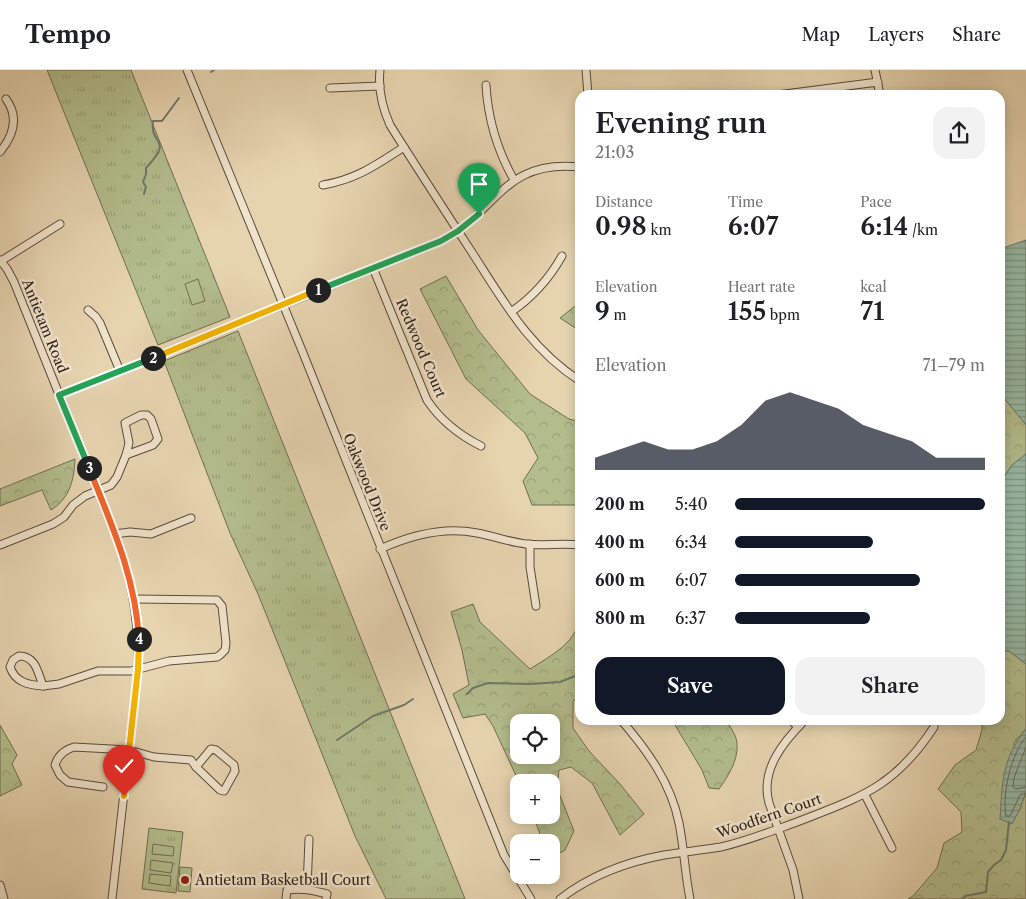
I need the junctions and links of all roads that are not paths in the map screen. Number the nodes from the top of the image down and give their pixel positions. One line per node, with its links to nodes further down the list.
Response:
1 (187, 70): 23 (street, Oakwood Drive)
2 (380, 70): 7 (street)
3 (586, 70): 9 (street)
4 (875, 70): 5 (street)
5 (878, 82): 10 (street); 11 (street)
6 (486, 85): 16 (street)
7 (380, 86): 8 (street); 13 (street)
8 (330, 88)
9 (588, 90)
10 (816, 90)
11 (879, 90)
12 (6, 99): 14 (street)
13 (404, 147): 17 (street); 19 (street)
14 (0, 152)
15 (575, 167): 16 (street)
16 (514, 180): 19 (street)
17 (322, 185)
18 (60, 224): 21 (street)
19 (458, 231): 22 (street); 25 (street)
20 (562, 256): 25 (street)
21 (1, 260): 28 (street, Antietam Road)
22 (373, 268): 23 (street); 29 (street, Redwood Court)
23 (283, 305): 26 (street); 37 (street, Oakwood Drive)
24 (88, 310): 26 (street)
25 (511, 312): 27 (street)
26 (120, 372): 28 (street)
27 (575, 378)
28 (59, 395): 31 (street, Antietam Road)
29 (481, 446)
30 (126, 455): 30 (street); 31 (street)
31 (98, 490): 33 (street, Antietam Road); 36 (street)
32 (191, 518): 33 (street)
33 (115, 534): 38 (street, Antietam Road)
34 (530, 544): 35 (street); 37 (street); 39 (street)
35 (575, 545)
36 (0, 546)
37 (380, 549): 60 (street, Oakwood Drive)
38 (134, 599): 40 (street, Antietam Road); 40 (street)
39 (536, 606)
40 (138, 669): 41 (street); 46 (street, Antietam Road)
41 (43, 686): 41 (street)
42 (625, 725): 53 (street)
43 (796, 725): 45 (street)
44 (934, 726): 49 (street, Woodfern Court)
45 (798, 727): 50 (street)
46 (129, 750): 47 (street); 48 (street); 57 (street, Antietam Road)
47 (196, 767): 47 (street)
48 (102, 788)
49 (864, 795): 50 (street, Woodfern Court); 52 (street)
50 (778, 829): 53 (street, Woodfern Court); 63 (street)
51 (309, 839): 55 (street)
52 (892, 848)
53 (683, 852): 61 (street, Woodfern Court); 62 (street)
54 (0, 885): 56 (street)
55 (307, 888): 58 (street); 59 (street)
56 (4, 899)
57 (112, 899)
58 (286, 899)
59 (326, 899)
60 (531, 899)
61 (560, 899)
62 (690, 899)
63 (799, 899)

